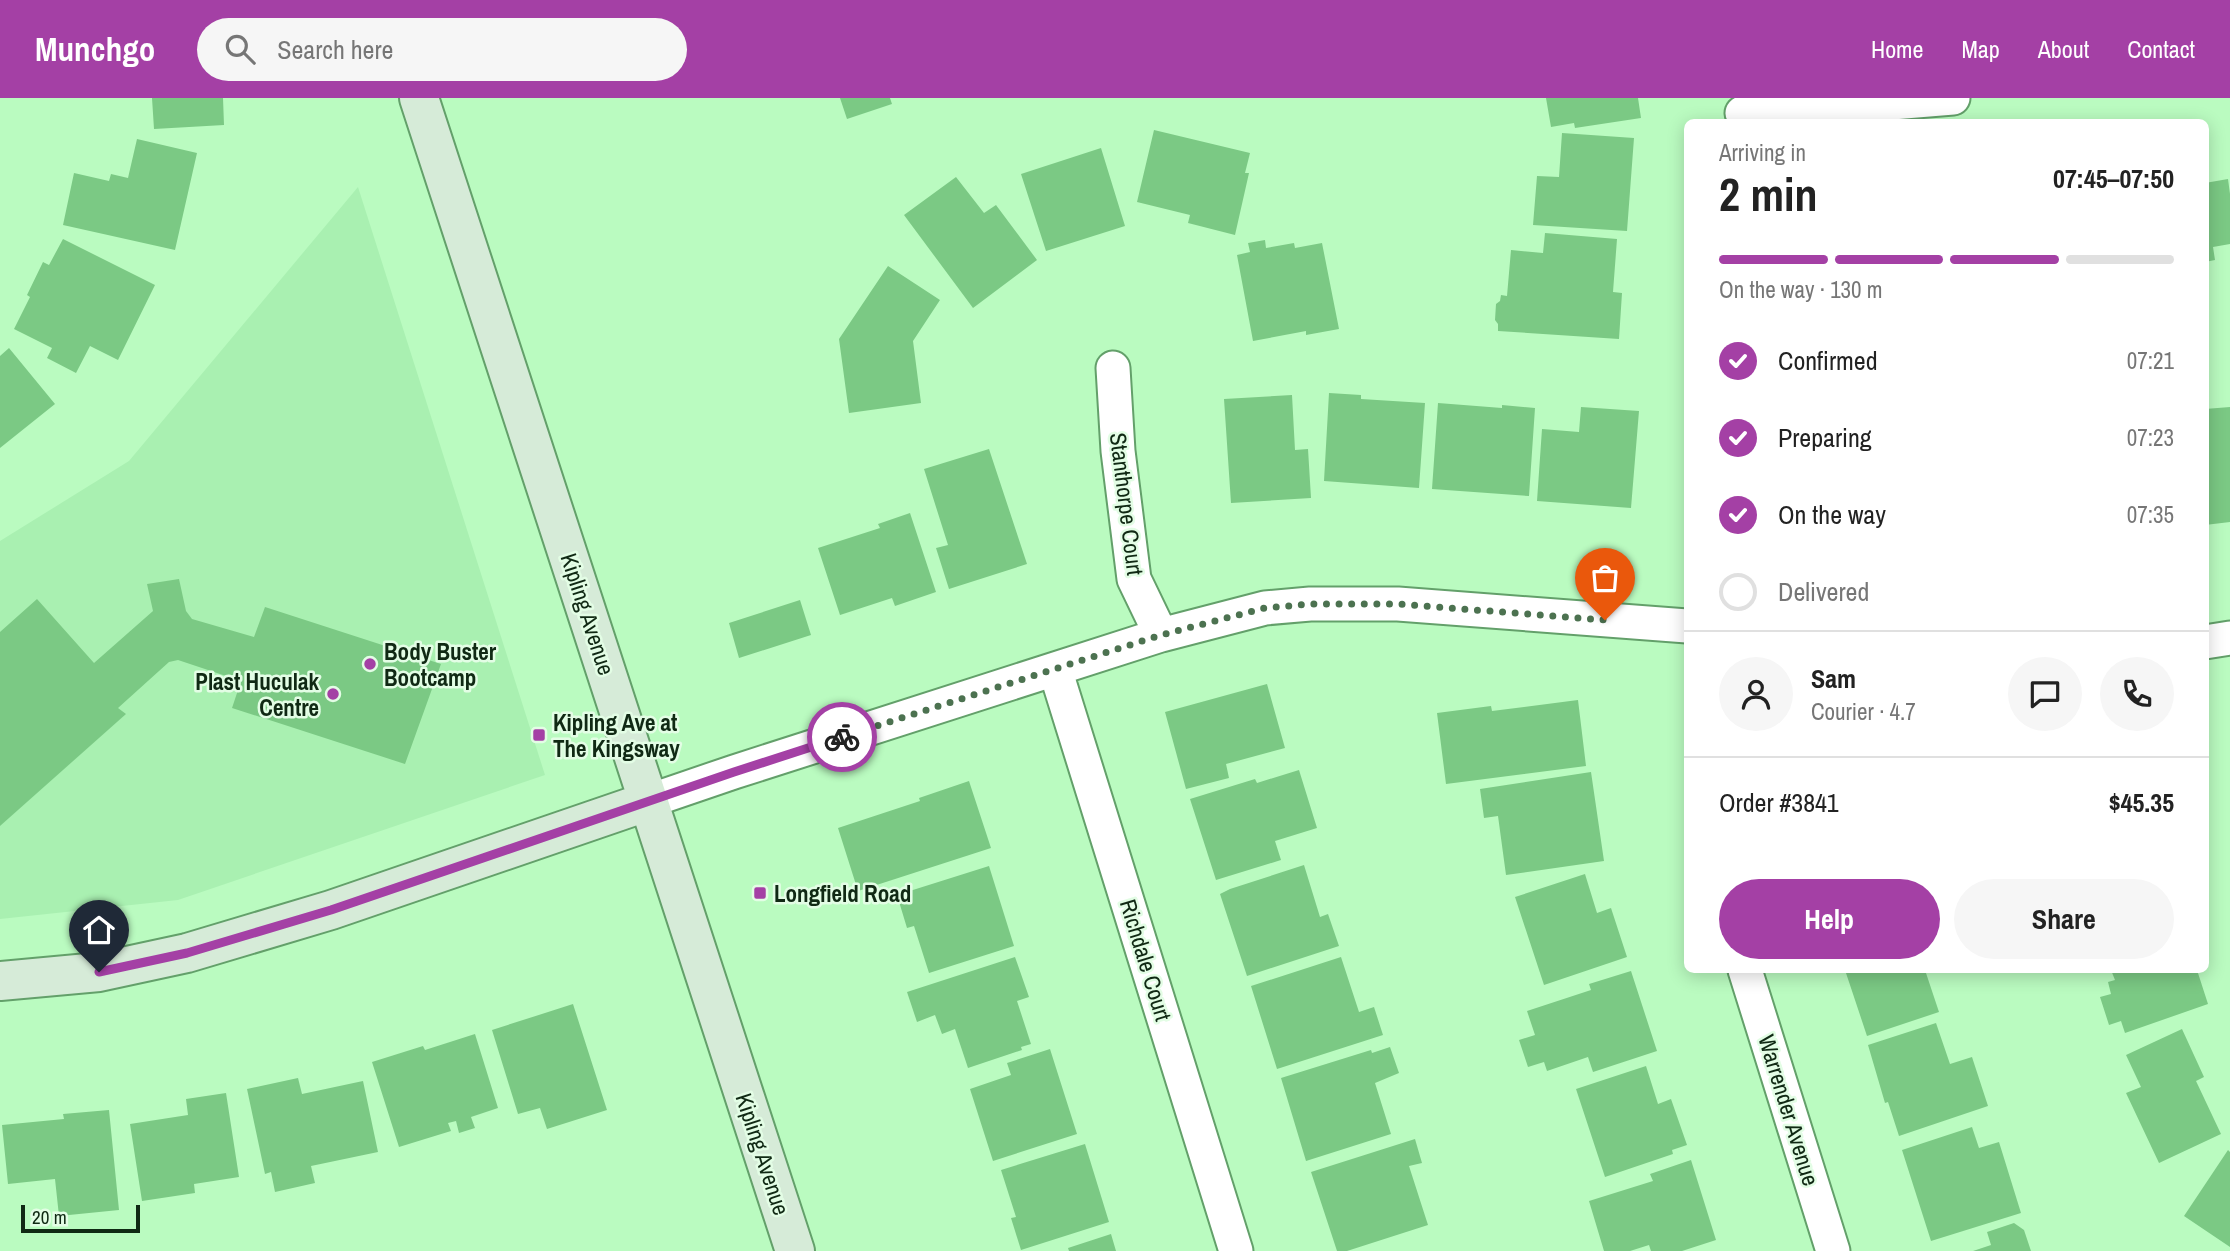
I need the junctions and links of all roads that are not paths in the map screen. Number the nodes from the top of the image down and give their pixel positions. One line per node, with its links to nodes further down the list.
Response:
1 (419, 98): 10 (main road, Kipling Avenue)
2 (1953, 98): 3 (street)
3 (1741, 111)
4 (1113, 368): 6 (street, Stanthorpe Court)
5 (1684, 626): 6 (street)
6 (1161, 635): 9 (street)
7 (2230, 638): 8 (street)
8 (2209, 641)
9 (1055, 669): 10 (street); 14 (street, Richdale Court)
10 (649, 801): 12 (main road); 13 (main road, Kipling Avenue)
11 (1746, 973): 15 (street, Warrender Avenue)
12 (0, 981)
13 (795, 1251)
14 (1236, 1251)
15 (1833, 1251)

